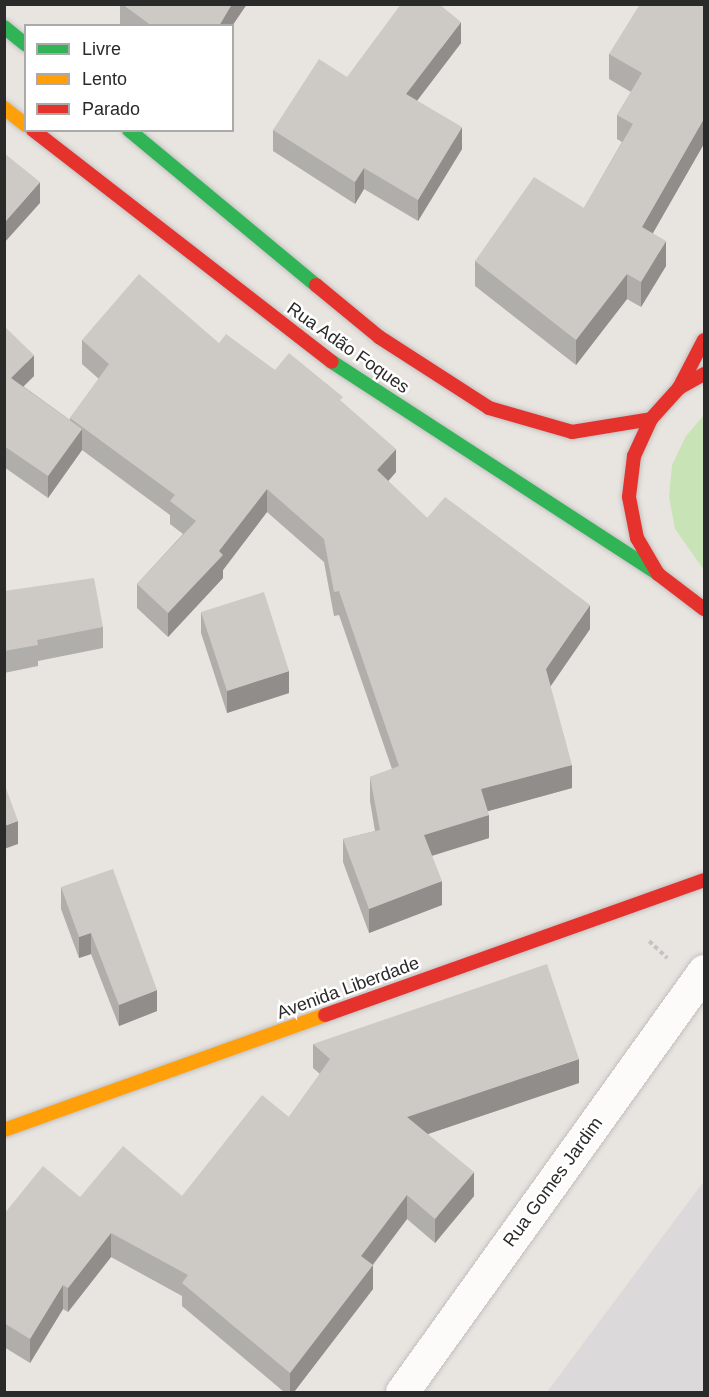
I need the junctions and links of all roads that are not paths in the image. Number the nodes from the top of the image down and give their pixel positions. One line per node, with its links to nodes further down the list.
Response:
1 (4, 27): 2 (main road)
2 (24, 43)
3 (4, 108): 4 (main road)
4 (24, 123)
5 (36, 132): 11 (main road, Rua Adão Foques)
6 (131, 132): 10 (main road, Rua Adão Foques)
7 (705, 340): 9 (main road)
8 (705, 374): 9 (main road)
9 (679, 388): 10 (main road)
10 (651, 418): 11 (main road)
11 (658, 574): 12 (main road)
12 (689, 602): 13 (main road); 14 (main road)
13 (705, 609)
14 (705, 614)
15 (705, 880): 17 (main road, Avenida Liberdade)
16 (700, 977): 18 (street, Rua Gomes Jardim)
17 (4, 1131)
18 (402, 1392)

